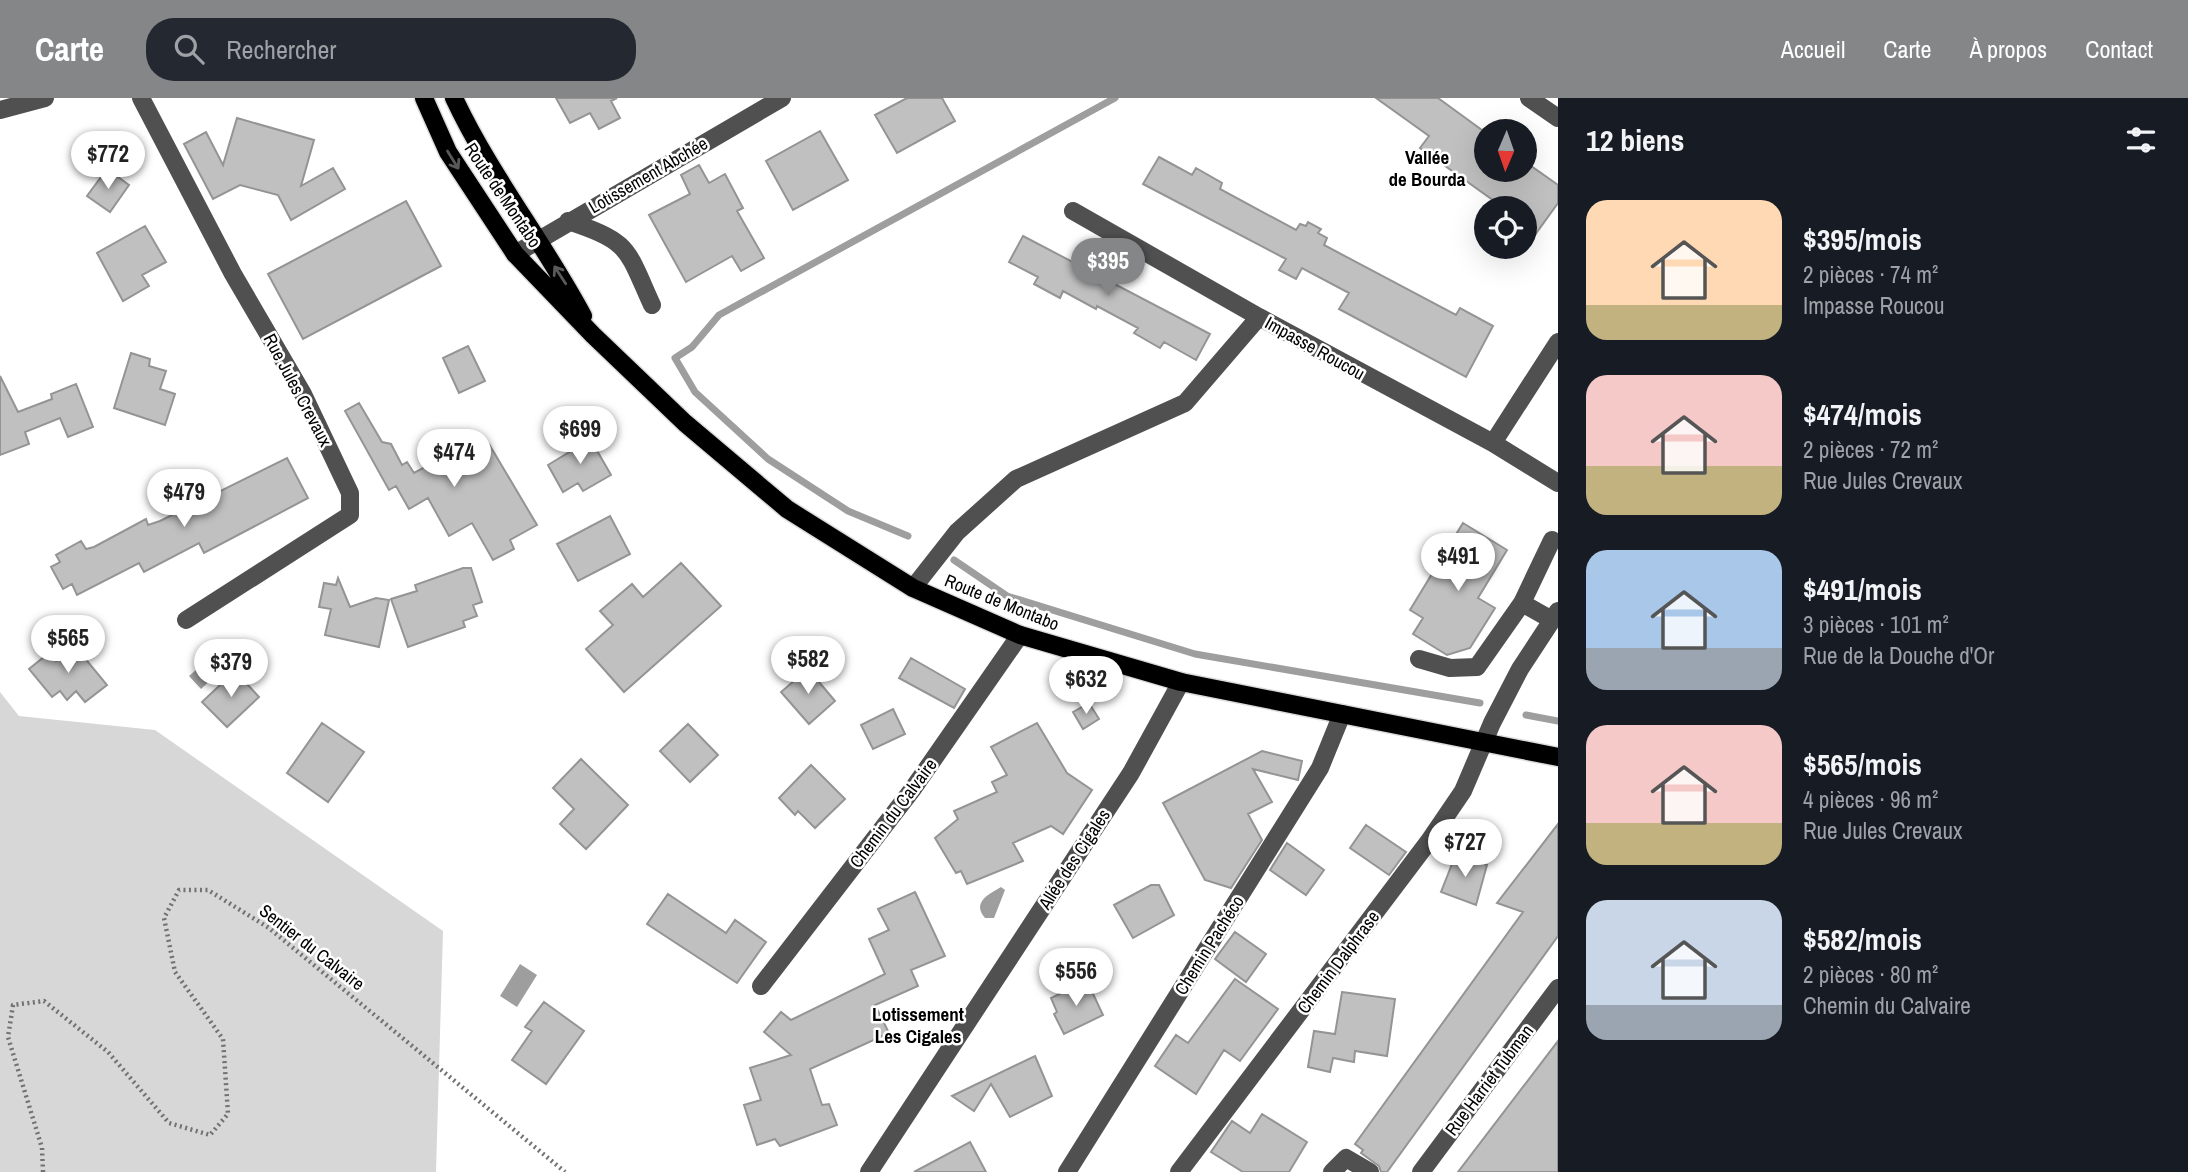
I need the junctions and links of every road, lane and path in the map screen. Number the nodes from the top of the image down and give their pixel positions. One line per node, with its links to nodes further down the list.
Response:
1 (45, 98): 7 (street)
2 (141, 98): 23 (street, Rue Jules Crevaux)
3 (424, 98): 12 (main road, Route de Montabo, one-way to 12)
4 (454, 98): 11 (main road, Route de Montabo)
5 (782, 98): 10 (street, Lotissement Abchée)
6 (1529, 98): 8 (street)
7 (0, 110)
8 (1558, 118)
9 (1073, 211): 14 (street, Impasse Roucou)
10 (568, 220): 11 (street, Lotissement Abchée); 13 (street)
11 (536, 240): 12 (street, Lotissement Abchée); 15 (main road, Route de Montabo, one-way to 11)
12 (515, 254): 15 (main road, Route de Montabo)
13 (652, 305)
14 (1259, 317): 17 (street, Impasse Roucou); 20 (street)
15 (593, 334): 20 (main road, Route de Montabo)
16 (1558, 342): 17 (street)
17 (1493, 443): 18 (street, Impasse Roucou)
18 (1558, 483)
19 (1552, 540): 21 (street)
20 (913, 588): 24 (main road, Route de Montabo)
21 (1522, 603): 22 (street); 25 (street)
22 (1555, 616): 28 (street, Chemin Dalphrase)
23 (186, 620)
24 (1020, 635): 26 (main road, Route de Montabo); 30 (street, Chemin du Calvaire)
25 (1419, 659)
26 (1181, 682): 27 (main road, Route de Montabo); 34 (street, Allée des Cigales)
27 (1342, 713): 28 (main road, Route de Montabo); 35 (street, Chemin Pachéco)
28 (1484, 743): 29 (main road, Route de Montabo); 36 (street, Chemin Dalphrase)
29 (1558, 757)
30 (761, 986)
31 (1558, 988): 39 (street, Rue Harriet Tubman)
32 (43, 1172): 33 (path, Sentier du Calvaire)
33 (565, 1172)
34 (869, 1172)
35 (1067, 1172)
36 (1179, 1172)
37 (1332, 1172): 38 (street)
38 (1370, 1172)
39 (1421, 1172)

